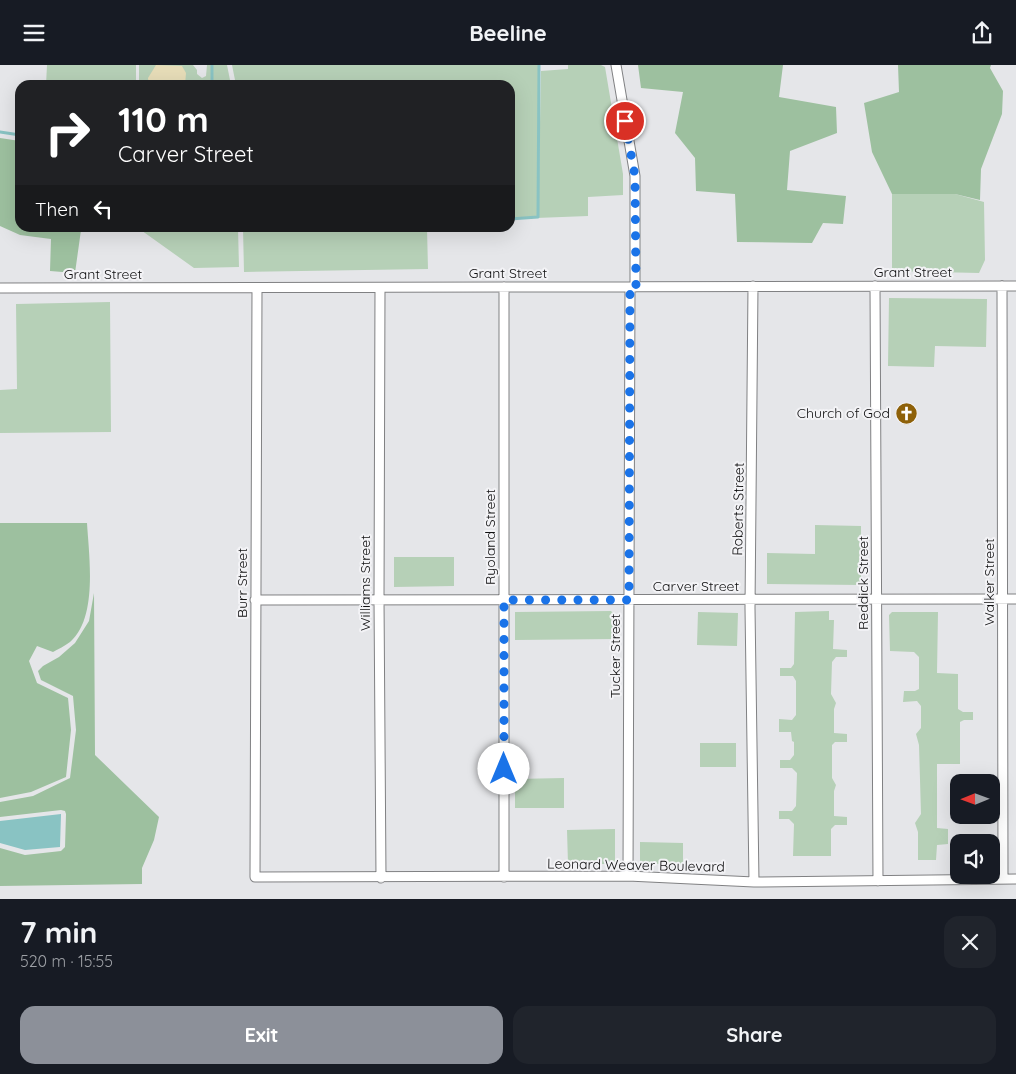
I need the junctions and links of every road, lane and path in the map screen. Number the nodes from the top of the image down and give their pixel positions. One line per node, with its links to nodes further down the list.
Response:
1 (616, 65): 7 (street, Tucker Street)
2 (753, 286): 3 (street, Grant Street); 7 (street, Grant Street); 18 (street, Roberts Street)
3 (875, 286): 4 (street, Grant Street); 12 (street, Reddick Street)
4 (1002, 286): 5 (street, Grant Street); 13 (street, Walker Street)
5 (1016, 286)
6 (504, 287): 7 (street, Grant Street); 10 (street, Grant Street); 16 (street, Ryoland Street)
7 (633, 287): 17 (street, Tucker Street)
8 (0, 288): 9 (street, Grant Street)
9 (257, 288): 10 (street, Grant Street); 15 (street, Burr Street)
10 (380, 288): 11 (street, Williams Street)
11 (379, 599): 15 (street, Carver Street); 16 (street, Carver Street); 22 (street, Williams Street)
12 (877, 599): 13 (street, Carver Street); 18 (street, Carver Street); 25 (street, Reddick Street)
13 (1002, 599): 14 (street, Carver Street); 23 (street, Walker Street)
14 (1016, 599)
15 (255, 600): 20 (street, Burr Street)
16 (504, 600): 17 (street, Carver Street); 21 (street, Ryoland Street)
17 (629, 600): 18 (street, Carver Street); 19 (street, Tucker Street)
18 (750, 600): 26 (street, Roberts Street)
19 (628, 876): 21 (street, Leonard Weaver Boulevard); 26 (street, Leonard Weaver Boulevard)
20 (255, 877): 22 (street, Leonard Weaver Boulevard)
21 (504, 877): 22 (street, Leonard Weaver Boulevard)
22 (381, 878)
23 (1003, 879): 24 (street, Leonard Weaver Boulevard); 25 (street, Leonard Weaver Boulevard)
24 (1016, 879)
25 (878, 881): 26 (street, Leonard Weaver Boulevard)
26 (754, 882)

